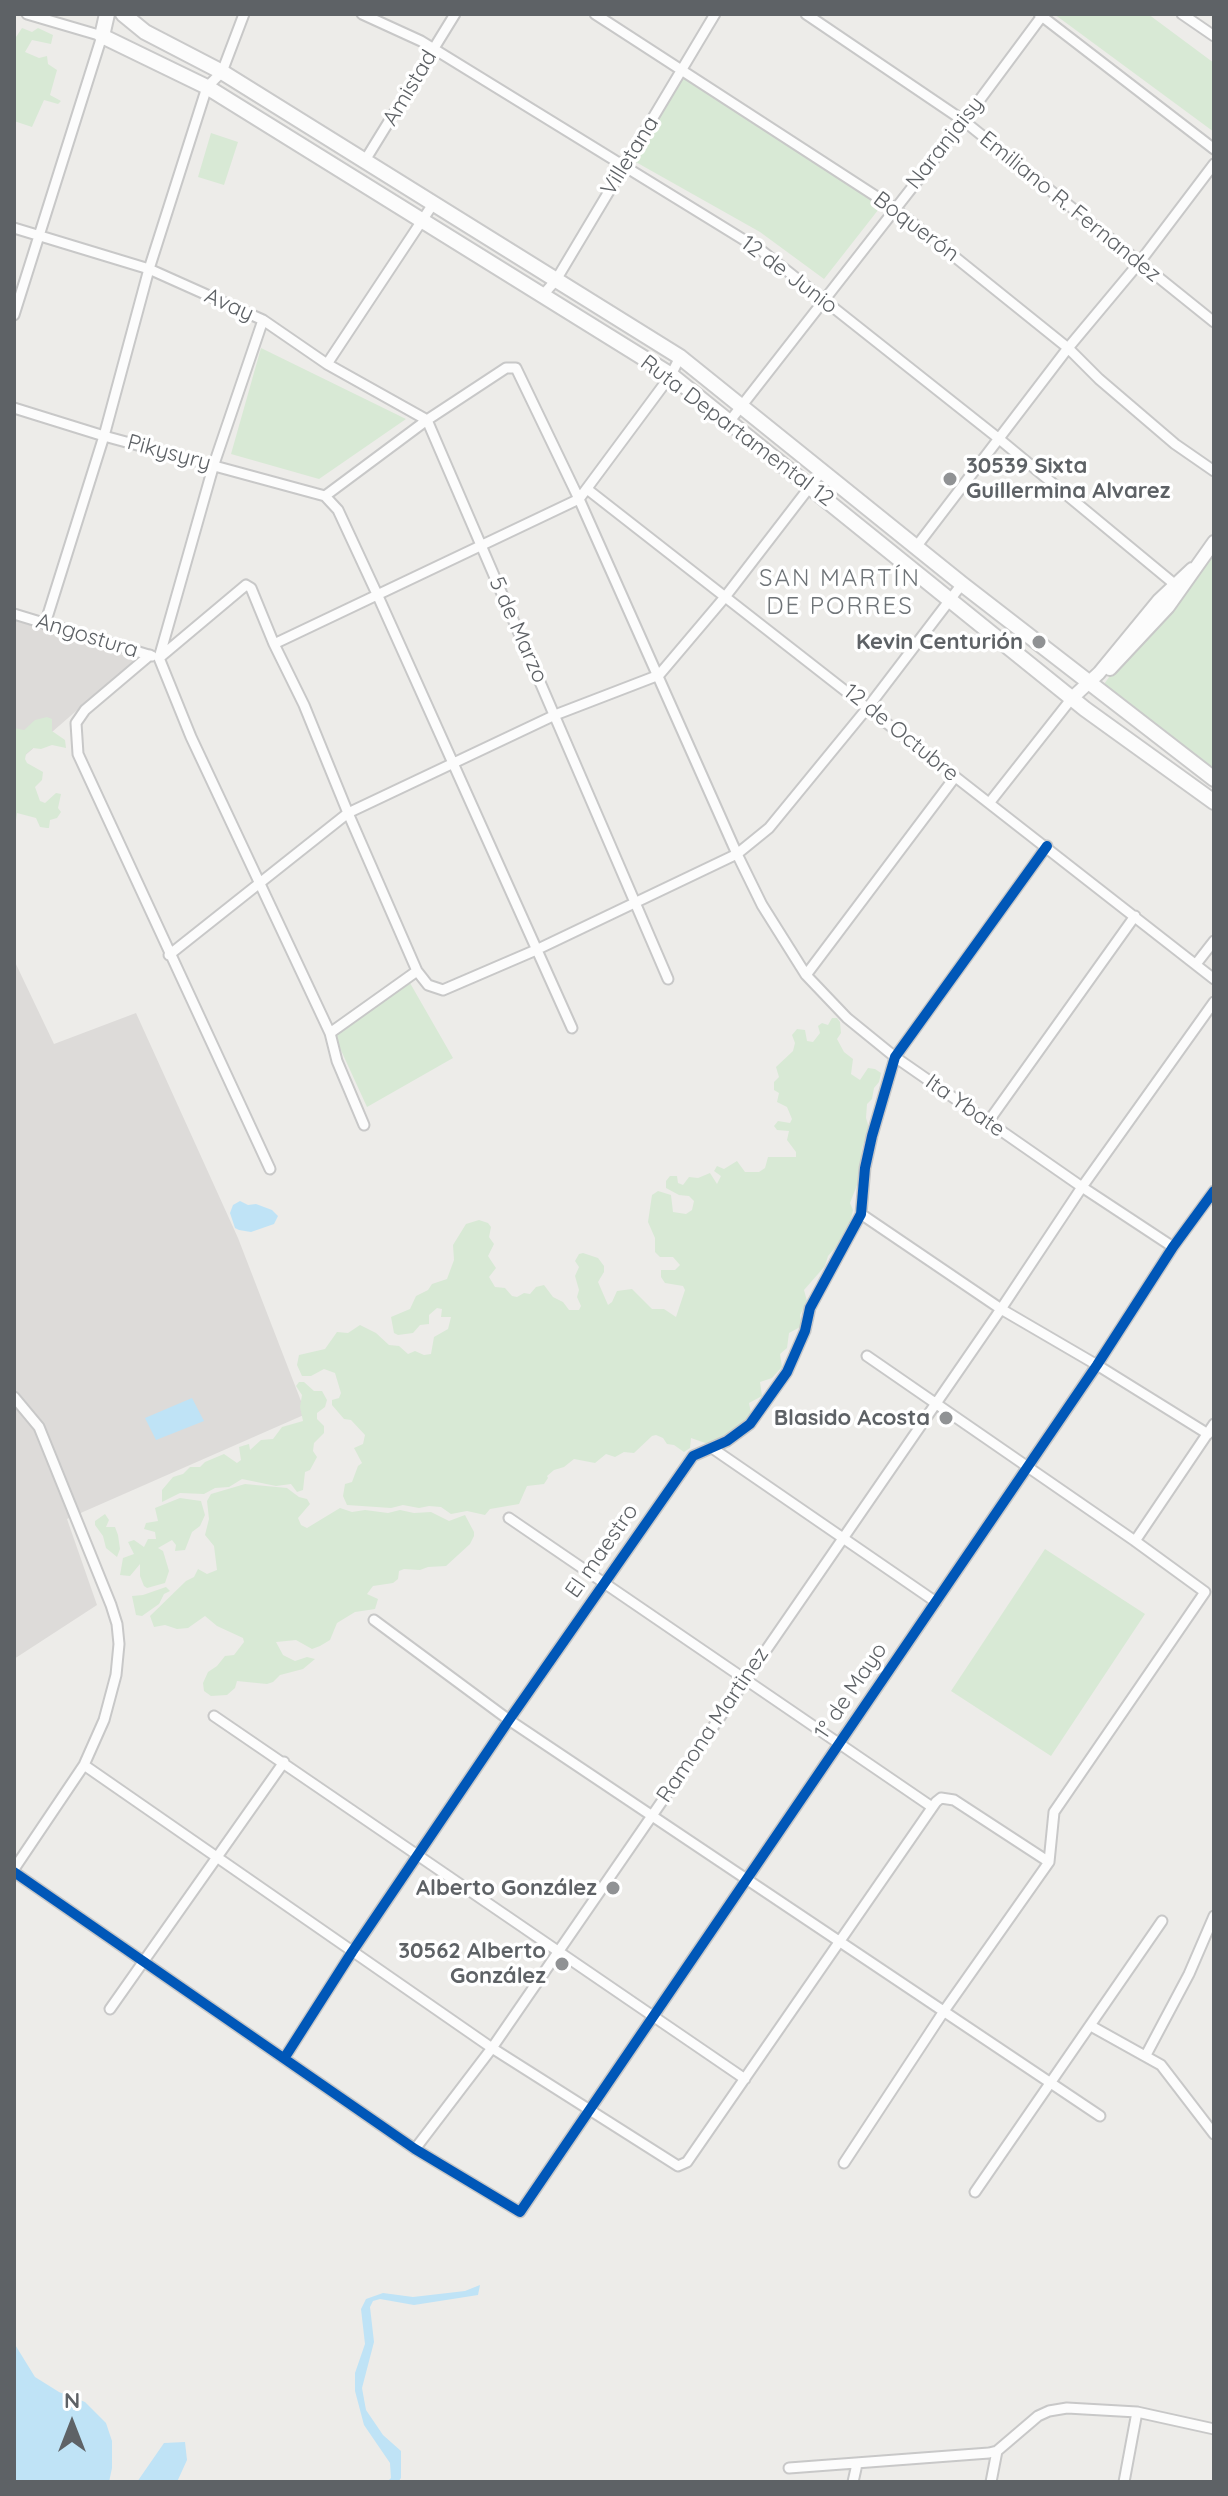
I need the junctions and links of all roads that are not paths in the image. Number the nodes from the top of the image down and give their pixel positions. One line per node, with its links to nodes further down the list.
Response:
1 (27, 14): 12 (street)
2 (107, 14): 12 (main road)
3 (123, 14): 16 (main road, Ruta Departamental 12)
4 (244, 14): 16 (street)
5 (362, 14): 14 (street, 12 de Junio)
6 (455, 14): 14 (street, Amistad)
7 (595, 14): 15 (street, Boquerón)
8 (715, 14): 15 (street, Villetana)
9 (806, 14): 18 (street, Emiliano R. Fernandez)
10 (1182, 14): 13 (street)
11 (1040, 15): 18 (street, Naranjaisy); 19 (street)
12 (102, 36): 17 (main road, Ruta Departamental 12); 27 (street)
13 (1214, 36)
14 (434, 49): 20 (street, Amistad); 22 (street, 12 de Junio)
15 (684, 70): 22 (street, Villetana); 24 (street, Boquerón)
16 (222, 72): 17 (street); 20 (main road, Ruta Departamental 12)
17 (207, 87): 25 (main road, Ruta Departamental 12); 29 (street)
18 (964, 121): 24 (street, Naranjaisy); 28 (street, Emiliano R. Fernandez)
19 (1214, 149)
20 (364, 162): 23 (main road, Ruta Departamental 12)
21 (1214, 164): 28 (street)
22 (624, 165): 30 (street, Villetana); 32 (street, 12 de Junio)
23 (433, 204): 25 (street); 30 (main road, Ruta Departamental 12)
24 (894, 208): 32 (street, Naranjaisy); 36 (street, Boquerón)
25 (422, 222): 31 (main road, Ruta Departamental 12); 38 (street)
26 (14, 228): 27 (street, Avay)
27 (39, 235): 29 (street, Avay); 33 (street)
28 (1139, 263): 35 (street, Emiliano R. Fernandez); 36 (street)
29 (149, 269): 34 (street, Avay); 44 (street)
30 (556, 280): 31 (street, Villetana); 37 (main road, Ruta Departamental 12)
31 (542, 296): 39 (main road, Ruta Departamental 12)
32 (824, 300): 40 (street, Naranjaisy); 45 (street, 12 de Junio)
33 (14, 315)
34 (263, 320): 38 (street, Avay); 46 (street)
35 (1214, 322)
36 (1068, 348): 45 (street); 48 (street, Boquerón)
37 (680, 357): 39 (street); 40 (main road, Ruta Departamental 12)
38 (327, 364): 42 (street, Avay)
39 (671, 375): 43 (main road, Ruta Departamental 12); 50 (street)
40 (741, 406): 43 (street, Naranjaisy); 47 (main road, Ruta Departamental 12)
41 (14, 408): 44 (street, Pikysyry)
42 (427, 420): 51 (street); 52 (street, Ita Ybate); 54 (street, 5 de Marzo)
43 (729, 422): 49 (main road, Ruta Departamental 12)
44 (104, 436): 46 (street, Pikysyry); 62 (street)
45 (998, 438): 55 (street); 57 (street, 12 de Junio)
46 (214, 464): 51 (street, Pikysyry); 64 (street)
47 (822, 471): 49 (street); 55 (main road, Ruta Departamental 12)
48 (1214, 471)
49 (811, 486): 59 (street); 60 (main road, Ruta Departamental 12)
50 (587, 489): 52 (street); 59 (street, 12 de Octubre)
51 (325, 496): 58 (street)
52 (579, 499): 54 (street); 65 (street, Ita Ybate)
53 (1214, 542): 57 (street)
54 (481, 545): 58 (street); 69 (street, 5 de Marzo)
55 (916, 547): 56 (main road, Ruta Departamental 12)
56 (962, 584): 60 (street); 66 (main road, Ruta Departamental 12)
57 (1178, 587): 66 (street)
58 (377, 594): 63 (street); 70 (street)
59 (725, 597): 65 (street); 68 (street, 12 de Octubre)
60 (951, 599): 67 (main road, Ruta Departamental 12); 68 (street)
61 (14, 614): 62 (street, Angostura)
62 (45, 624): 64 (street, Angostura)
63 (274, 644): 64 (street); 75 (street)
64 (154, 657): 78 (street); 83 (street)
65 (659, 675): 69 (street); 77 (street, Ita Ybate)
66 (1094, 678): 67 (street); 72 (main road, Ruta Departamental 12)
67 (1072, 698): 73 (street); 74 (main road, Ruta Departamental 12)
68 (869, 706): 71 (street, 12 de Octubre); 77 (street)
69 (555, 715): 70 (street); 79 (street, 5 de Marzo)
70 (451, 763): 75 (street); 82 (street)
71 (955, 777): 73 (street, 12 de Octubre); 86 (street)
72 (1214, 779)
73 (990, 802): 76 (street, 12 de Octubre)
74 (1214, 802)
75 (348, 813): 78 (street); 85 (street)
76 (1047, 846): 80 (street, 12 de Octubre); 92 (street, El maestro)
77 (737, 854): 79 (street); 86 (street, Ita Ybate)
78 (259, 886): 83 (street); 91 (street)
79 (634, 901): 82 (street); 87 (street, 5 de Marzo)
80 (1135, 916): 84 (street, 12 de Octubre); 93 (street)
81 (1214, 941): 84 (street)
82 (536, 950): 85 (street); 90 (street)
83 (169, 955): 95 (street)
84 (1196, 964): 88 (street, 12 de Octubre)
85 (417, 971): 91 (street)
86 (806, 975): 92 (street, Ita Ybate)
87 (668, 979)
88 (1214, 979)
89 (1214, 1002): 96 (street, Ramona Martinez)
90 (572, 1028)
91 (330, 1033): 94 (street)
92 (895, 1057): 93 (street, Ita Ybate); 98 (street, El maestro)
93 (988, 1122): 96 (street, Ita Ybate)
94 (364, 1125)
95 (270, 1169)
96 (1082, 1187): 99 (street, Ita Ybate); 100 (street, Ramona Martinez)
97 (1214, 1191): 99 (street, 1° de Mayo)
98 (861, 1214): 100 (street); 107 (street, El maestro)
99 (1173, 1247): 102 (street, 1° de Mayo)
100 (1001, 1309): 102 (street); 104 (street, Ramona Martinez)
101 (867, 1356): 104 (street)
102 (1097, 1365): 106 (street); 108 (street, 1° de Mayo)
103 (14, 1397): 120 (street)
104 (935, 1402): 108 (street); 110 (street, Ramona Martinez)
105 (1214, 1424): 106 (street)
106 (1208, 1434): 111 (street)
107 (712, 1448): 110 (street); 112 (street, El maestro)
108 (1028, 1466): 111 (street); 113 (street, 1° de Mayo)
109 (509, 1518): 112 (street)
110 (843, 1536): 113 (street); 115 (street, Ramona Martinez)
111 (1135, 1541): 125 (street)
112 (605, 1583): 115 (street); 117 (street, El maestro)
113 (936, 1602): 118 (street, 1° de Mayo)
114 (374, 1620): 117 (street)
115 (745, 1679): 118 (street); 122 (street, Ramona Martinez)
116 (214, 1716): 119 (street)
117 (509, 1720): 122 (street); 123 (street, El maestro)
118 (839, 1744): 121 (street); 127 (street, 1° de Mayo)
119 (284, 1762): 123 (street); 124 (street)
120 (84, 1765): 124 (street); 126 (street)
121 (932, 1807): 125 (street); 131 (street)
122 (651, 1816): 127 (street); 132 (street, Ramona Martinez)
123 (417, 1855): 132 (street); 133 (street, El maestro)
124 (216, 1858): 133 (street); 134 (street)
125 (1049, 1862): 136 (street)
126 (14, 1870): 134 (street)
127 (747, 1880): 131 (street); 137 (street, 1° de Mayo)
128 (1214, 1916): 130 (street)
129 (1162, 1921): 138 (street)
130 (1212, 1927): 140 (street)
131 (839, 1941): 136 (street); 142 (street)
132 (558, 1951): 137 (street); 139 (street, Ramona Martinez)
133 (352, 1952): 139 (street); 141 (street, El maestro)
134 (143, 1961): 135 (street); 141 (street)
135 (110, 2009)
136 (944, 2011): 143 (street); 148 (street)
137 (654, 2017): 142 (street); 144 (street, 1° de Mayo)
138 (1091, 2026): 140 (street); 143 (street)
139 (492, 2048): 144 (street); 147 (street, Ramona Martinez)
140 (1146, 2055): 146 (street)
141 (285, 2057): 147 (street)
142 (745, 2079): 144 (street)
143 (1051, 2083): 145 (street); 149 (street)
144 (589, 2110): 147 (street, 1° de Mayo)
145 (1100, 2116)
146 (1214, 2134)
147 (415, 2149)
148 (844, 2163)
149 (975, 2192)
150 (1137, 2412): 151 (street); 152 (street); 157 (street)
151 (1214, 2429)
152 (997, 2451): 153 (street); 156 (street)
153 (857, 2464): 154 (street); 155 (street)
154 (789, 2468)
155 (853, 2482)
156 (991, 2482)
157 (1124, 2482)

